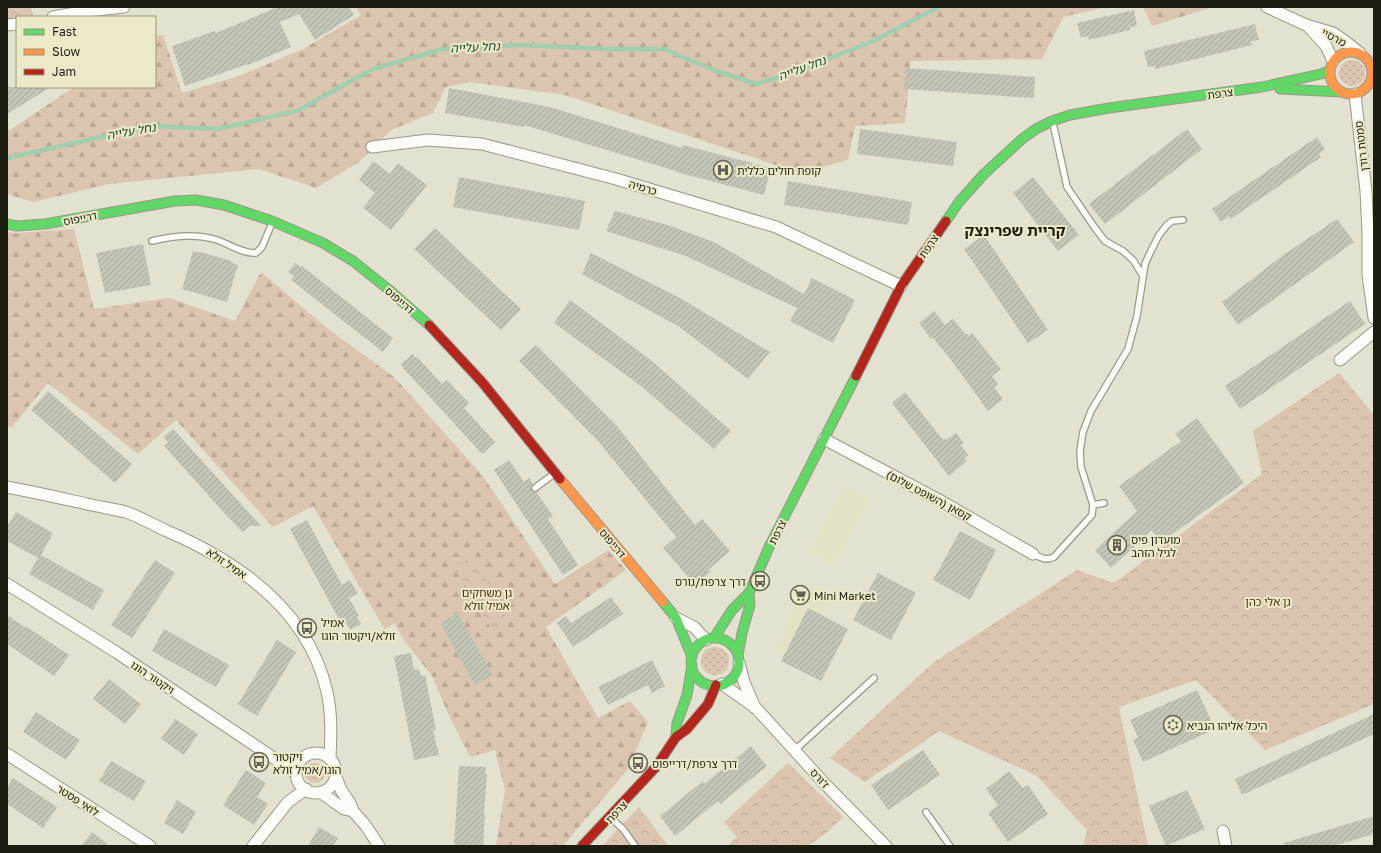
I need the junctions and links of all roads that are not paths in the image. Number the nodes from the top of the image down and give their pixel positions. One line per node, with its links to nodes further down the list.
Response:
1 (124, 7): 3 (street)
2 (1268, 7): 4 (street, מרסיי)
3 (59, 16)
4 (1306, 25): 5 (street, מרסיי); 6 (street, מרסיי)
5 (1366, 56): 6 (street); 7 (street)
6 (1331, 66): 8 (street, צרפת); 9 (street)
7 (1372, 83): 10 (street)
8 (1262, 87): 9 (street, צרפת); 11 (street, צרפת)
9 (1342, 92): 10 (street)
10 (1355, 94): 19 (street, סמטת רודן)
11 (1052, 121): 17 (lane); 18 (street, צרפת)
12 (372, 147): 18 (street, כרמיה)
13 (1183, 220): 17 (lane)
14 (272, 221): 15 (street, דרייפוס); 16 (lane); 23 (street, דרייפוס)
15 (7, 224)
16 (152, 241)
17 (1143, 276): 27 (lane)
18 (901, 286): 22 (street, צרפת)
19 (1374, 318)
20 (1374, 332): 21 (street)
21 (1340, 360)
22 (824, 439): 28 (street, קסאן (השופט שלום)); 30 (street, צרפת)
23 (555, 473): 25 (lane); 31 (street, דרייפוס)
24 (7, 488): 41 (street, אמיל זולא)
25 (535, 488)
26 (1104, 503): 27 (lane)
27 (1093, 505): 28 (lane)
28 (1034, 554)
29 (7, 584): 42 (street, ויקטור הוגו)
30 (748, 593): 32 (street, צרפת); 33 (street, צרפת)
31 (676, 618): 32 (street, דרייפוס); 34 (street, דרייפוס)
32 (710, 639): 33 (street); 34 (street)
33 (739, 659): 36 (street); 37 (street, ז'ורס)
34 (692, 661): 36 (street); 38 (street, צרפת)
35 (874, 678): 39 (lane)
36 (719, 685): 37 (street, ז'ורס); 38 (street, צרפת)
37 (756, 708): 39 (street, ז'ורס)
38 (676, 737): 48 (street, צרפת)
39 (795, 750): 55 (street, ז'ורס)
40 (7, 754): 50 (street, לואי פסטר)
41 (330, 758): 42 (street); 43 (street)
42 (296, 773): 44 (street)
43 (336, 777): 45 (street); 46 (street)
44 (306, 789): 45 (street); 51 (street)
45 (320, 792): 46 (street)
46 (353, 811): 52 (street)
47 (926, 812): 56 (lane)
48 (610, 817): 53 (street, צרפת); 54 (lane)
49 (1223, 832): 57 (street)
50 (150, 846)
51 (253, 846)
52 (379, 846)
53 (582, 846)
54 (634, 846)
55 (886, 846)
56 (950, 846)
57 (1226, 846)

